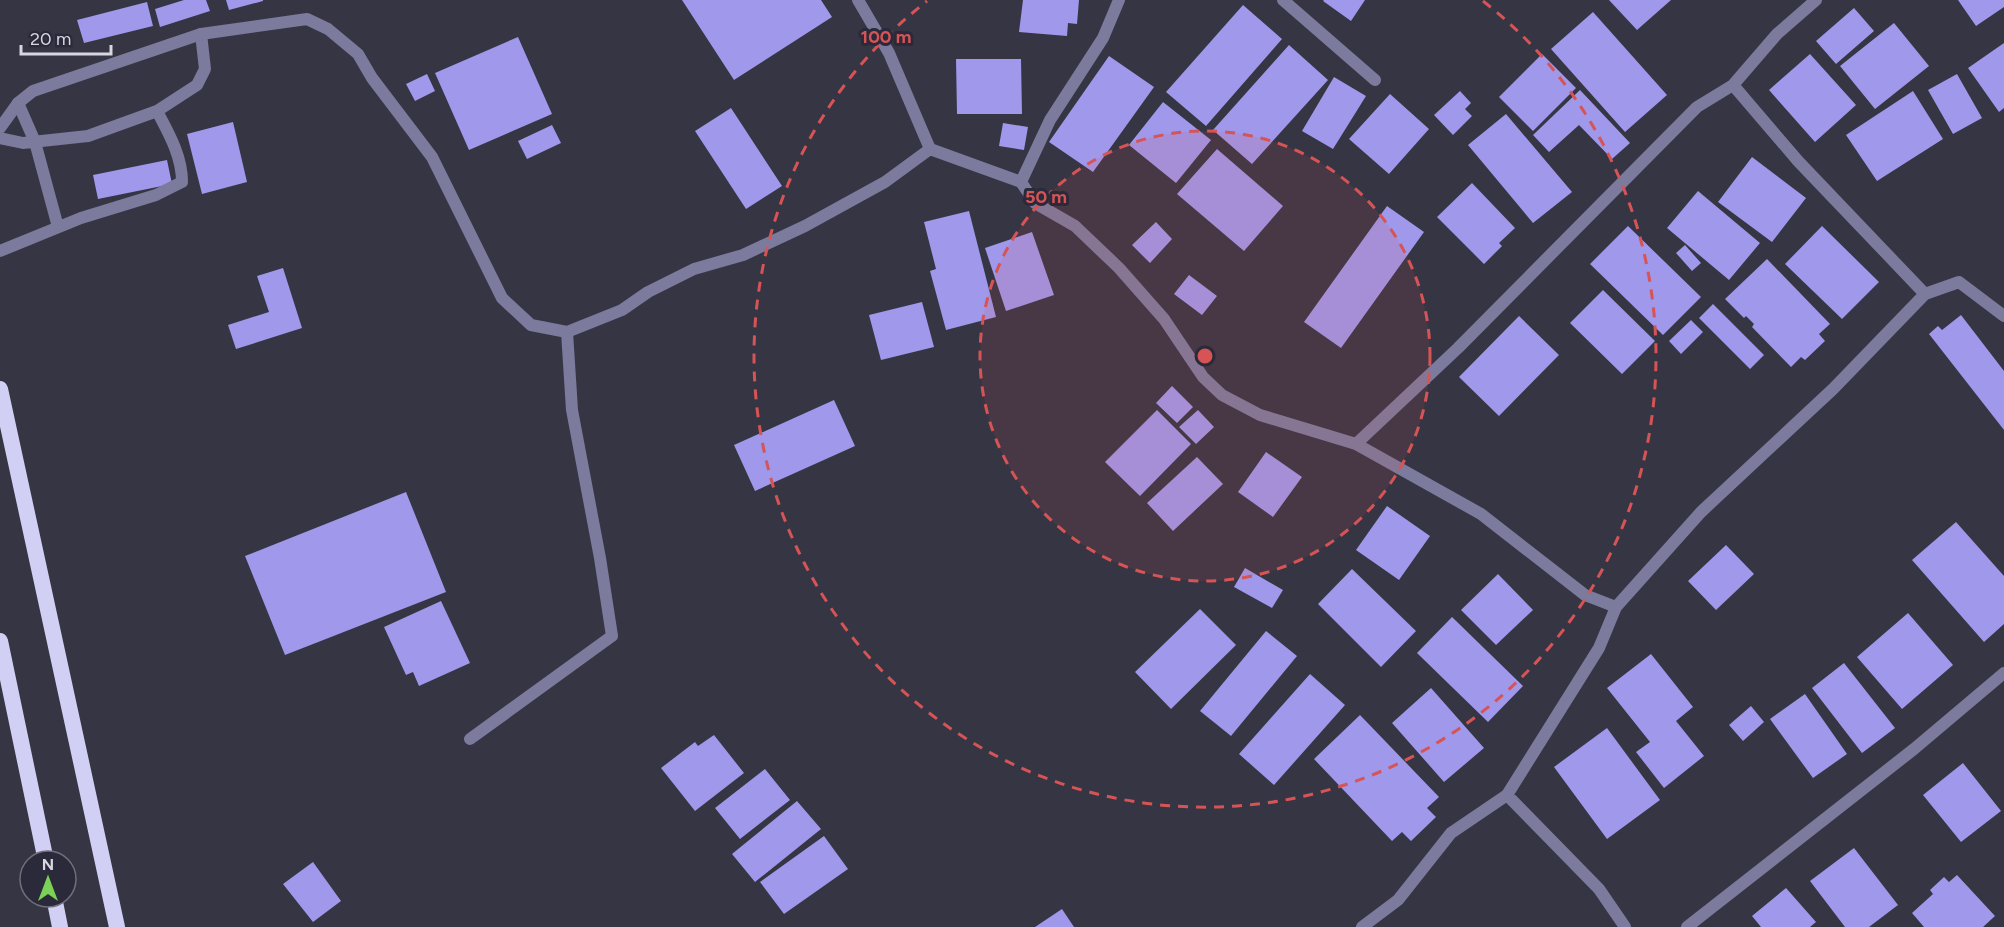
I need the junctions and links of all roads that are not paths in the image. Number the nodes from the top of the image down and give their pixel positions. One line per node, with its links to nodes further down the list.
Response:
1 (858, 0): 13 (street)
2 (1119, 0): 14 (street)
3 (1283, 0): 6 (street)
4 (1816, 0): 7 (street)
5 (201, 34): 8 (street); 9 (street); 19 (street)
6 (1375, 80)
7 (1733, 85): 17 (street); 21 (street)
8 (18, 103): 10 (street); 12 (street)
9 (157, 111): 12 (street); 15 (street)
10 (0, 128)
11 (0, 138): 12 (street)
12 (35, 141): 15 (street)
13 (930, 150): 14 (street); 19 (street)
14 (1021, 182): 21 (street)
15 (58, 227): 16 (street)
16 (0, 251)
17 (1925, 294): 18 (street); 22 (street)
18 (2004, 316)
19 (567, 332): 25 (street)
20 (0, 389): 30 (highway)
21 (1356, 444): 22 (street)
22 (1616, 607): 26 (street)
23 (0, 641): 27 (highway)
24 (2004, 673): 33 (street)
25 (470, 739)
26 (1508, 795): 31 (street); 32 (street)
27 (43, 849)
28 (56, 909): 29 (highway)
29 (60, 927)
30 (117, 927)
31 (1362, 927)
32 (1625, 927)
33 (1687, 927)

